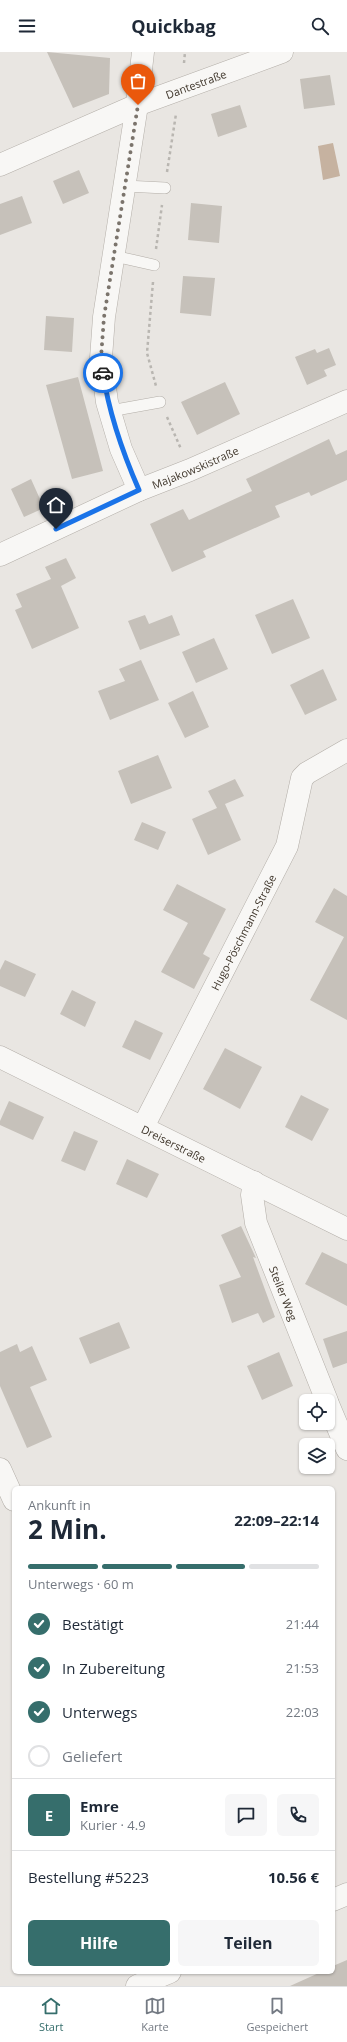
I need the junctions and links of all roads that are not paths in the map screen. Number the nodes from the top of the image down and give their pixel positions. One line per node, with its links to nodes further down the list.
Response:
1 (143, 52): 3 (street)
2 (282, 52): 3 (street, Dantestraße)
3 (138, 105): 4 (street, Dantestraße); 5 (street)
4 (0, 165)
5 (125, 186): 6 (lane); 7 (street)
6 (164, 188)
7 (114, 256): 8 (lane); 11 (street)
8 (154, 265)
9 (347, 401): 12 (street, Majakowskistraße)
10 (160, 402): 11 (lane)
11 (110, 411): 12 (street)
12 (139, 490): 13 (street, Majakowskistraße)
13 (0, 555)
14 (347, 750): 16 (street, Hugo-Pöschmann-Straße)
15 (0, 1057): 16 (street, Dreiserstraße)
16 (143, 1127): 17 (street, Dreiserstraße)
17 (254, 1182): 18 (street, Dreiserstraße); 19 (street, Steiler Weg)
18 (347, 1229)
19 (324, 1394)
20 (335, 1421): 21 (street, Steiler Weg)
21 (347, 1449)
22 (0, 1469): 23 (street)
23 (12, 1496)
24 (347, 1894): 25 (street)
25 (335, 1899)
26 (165, 1974): 27 (street)
27 (137, 1986)

